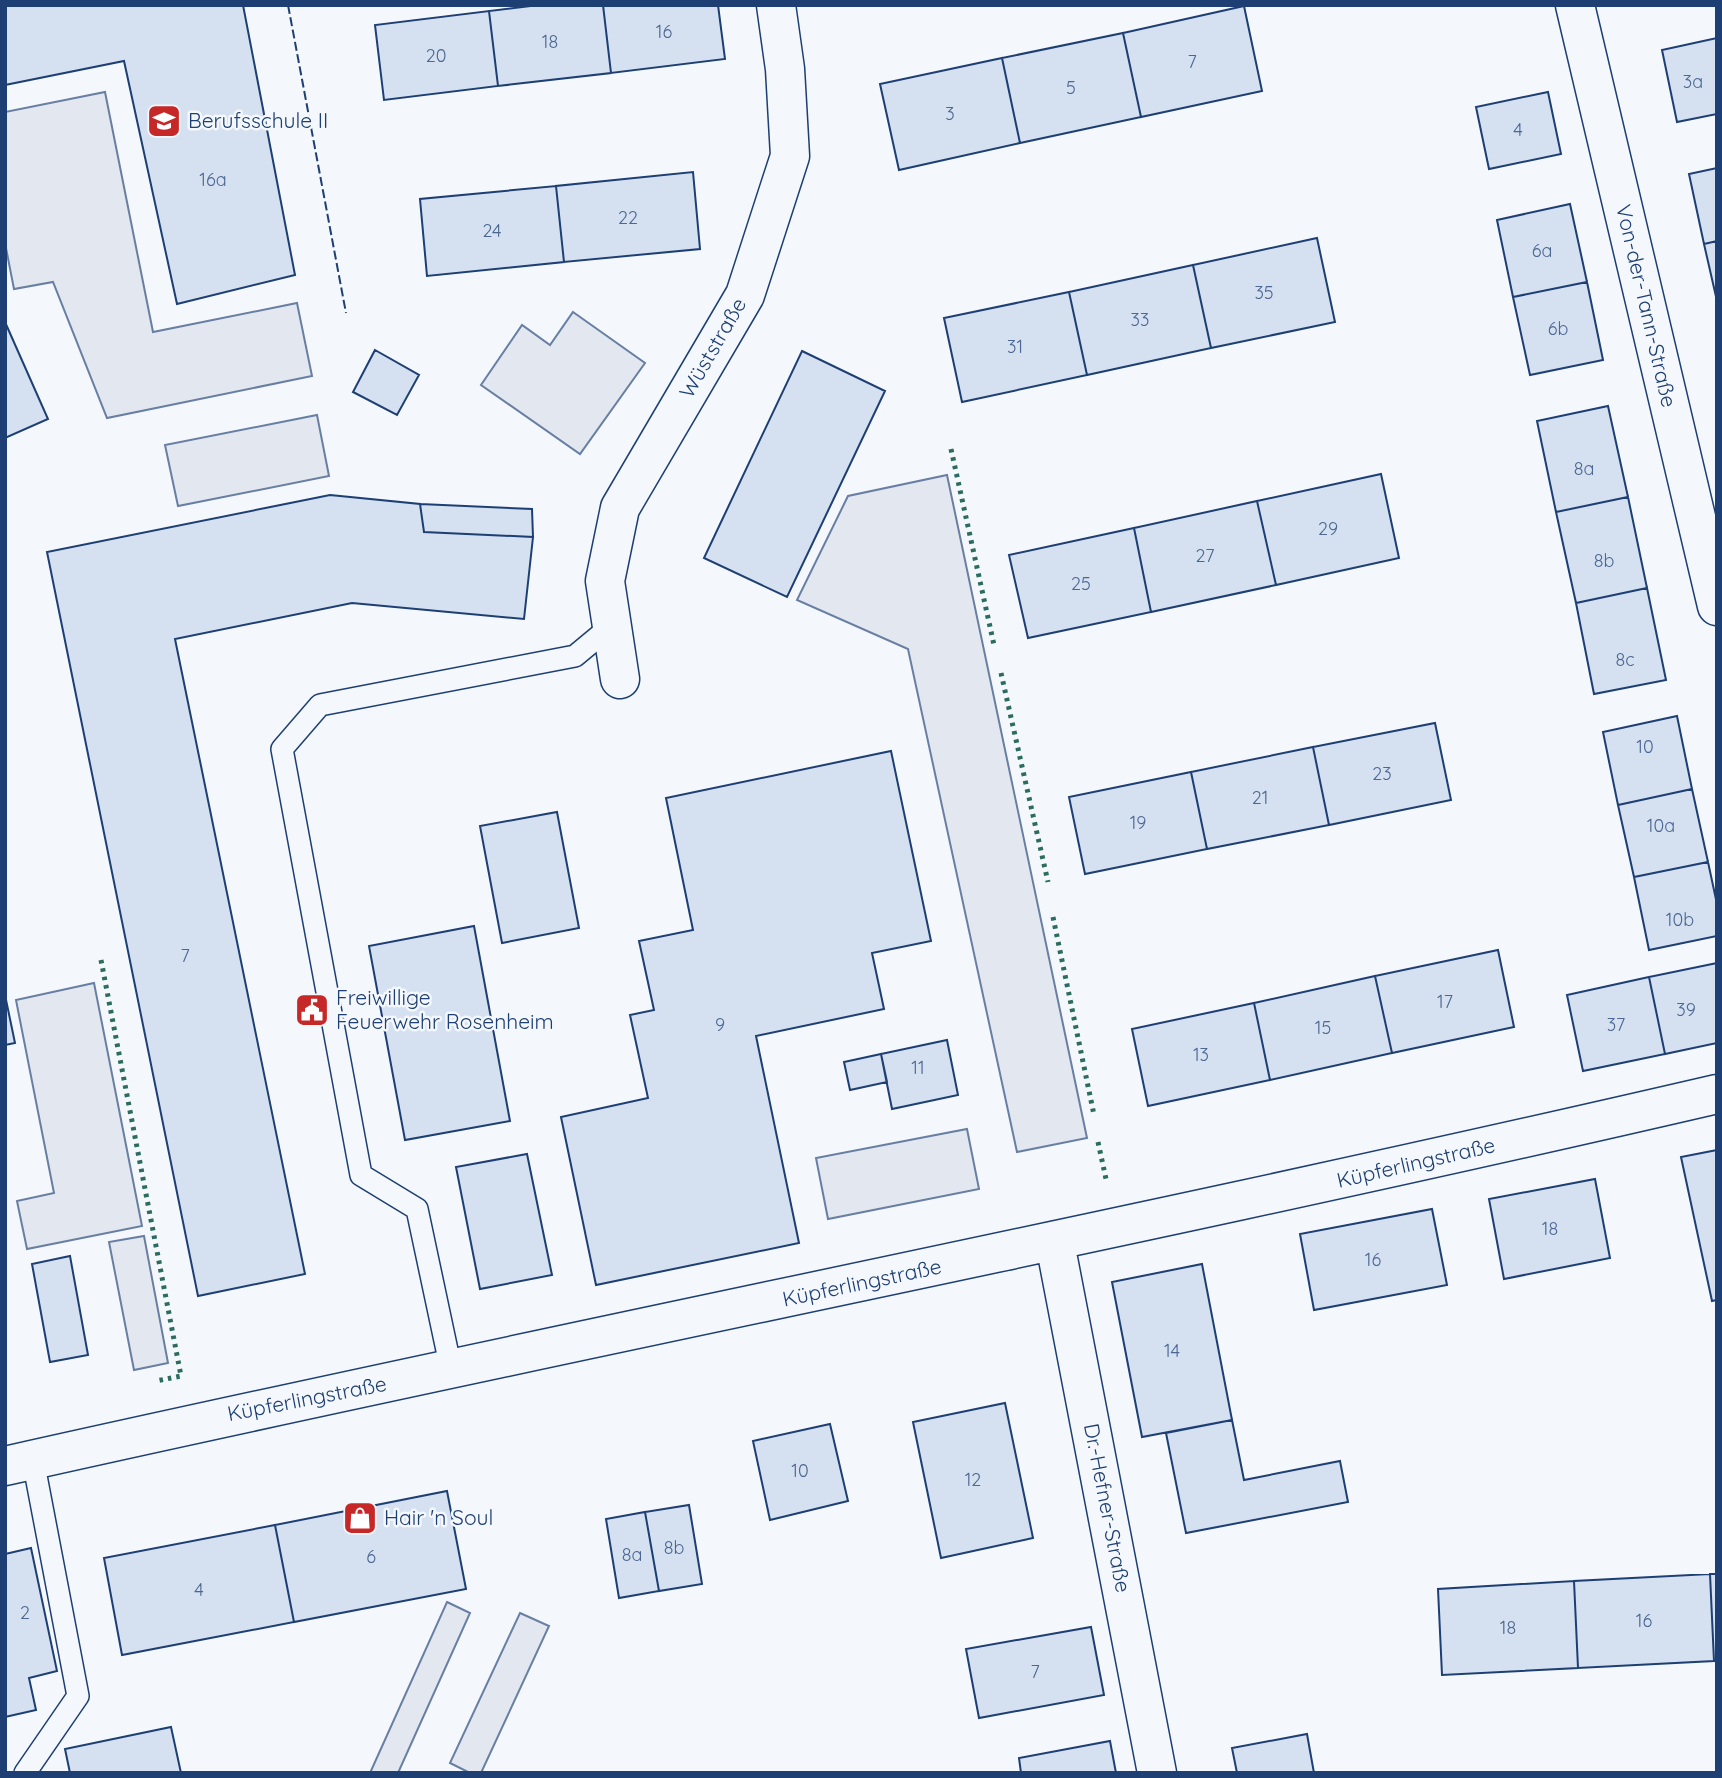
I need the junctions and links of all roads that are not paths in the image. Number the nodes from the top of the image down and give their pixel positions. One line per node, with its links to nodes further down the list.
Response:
1 (776, 5): 4 (street, Wüststraße)
2 (1575, 5): 3 (street, Von-der-Tann-Straße)
3 (1717, 606)
4 (610, 628): 5 (street, Wüststraße); 8 (lane)
5 (620, 679)
6 (1717, 1094): 7 (street, Küpferlingstraße)
7 (1055, 1242): 8 (street, Küpferlingstraße); 11 (street, Dr.-Hefner-Straße)
8 (451, 1369): 9 (street, Küpferlingstraße)
9 (19, 1463): 10 (lane)
10 (25, 1773)
11 (1157, 1773)

